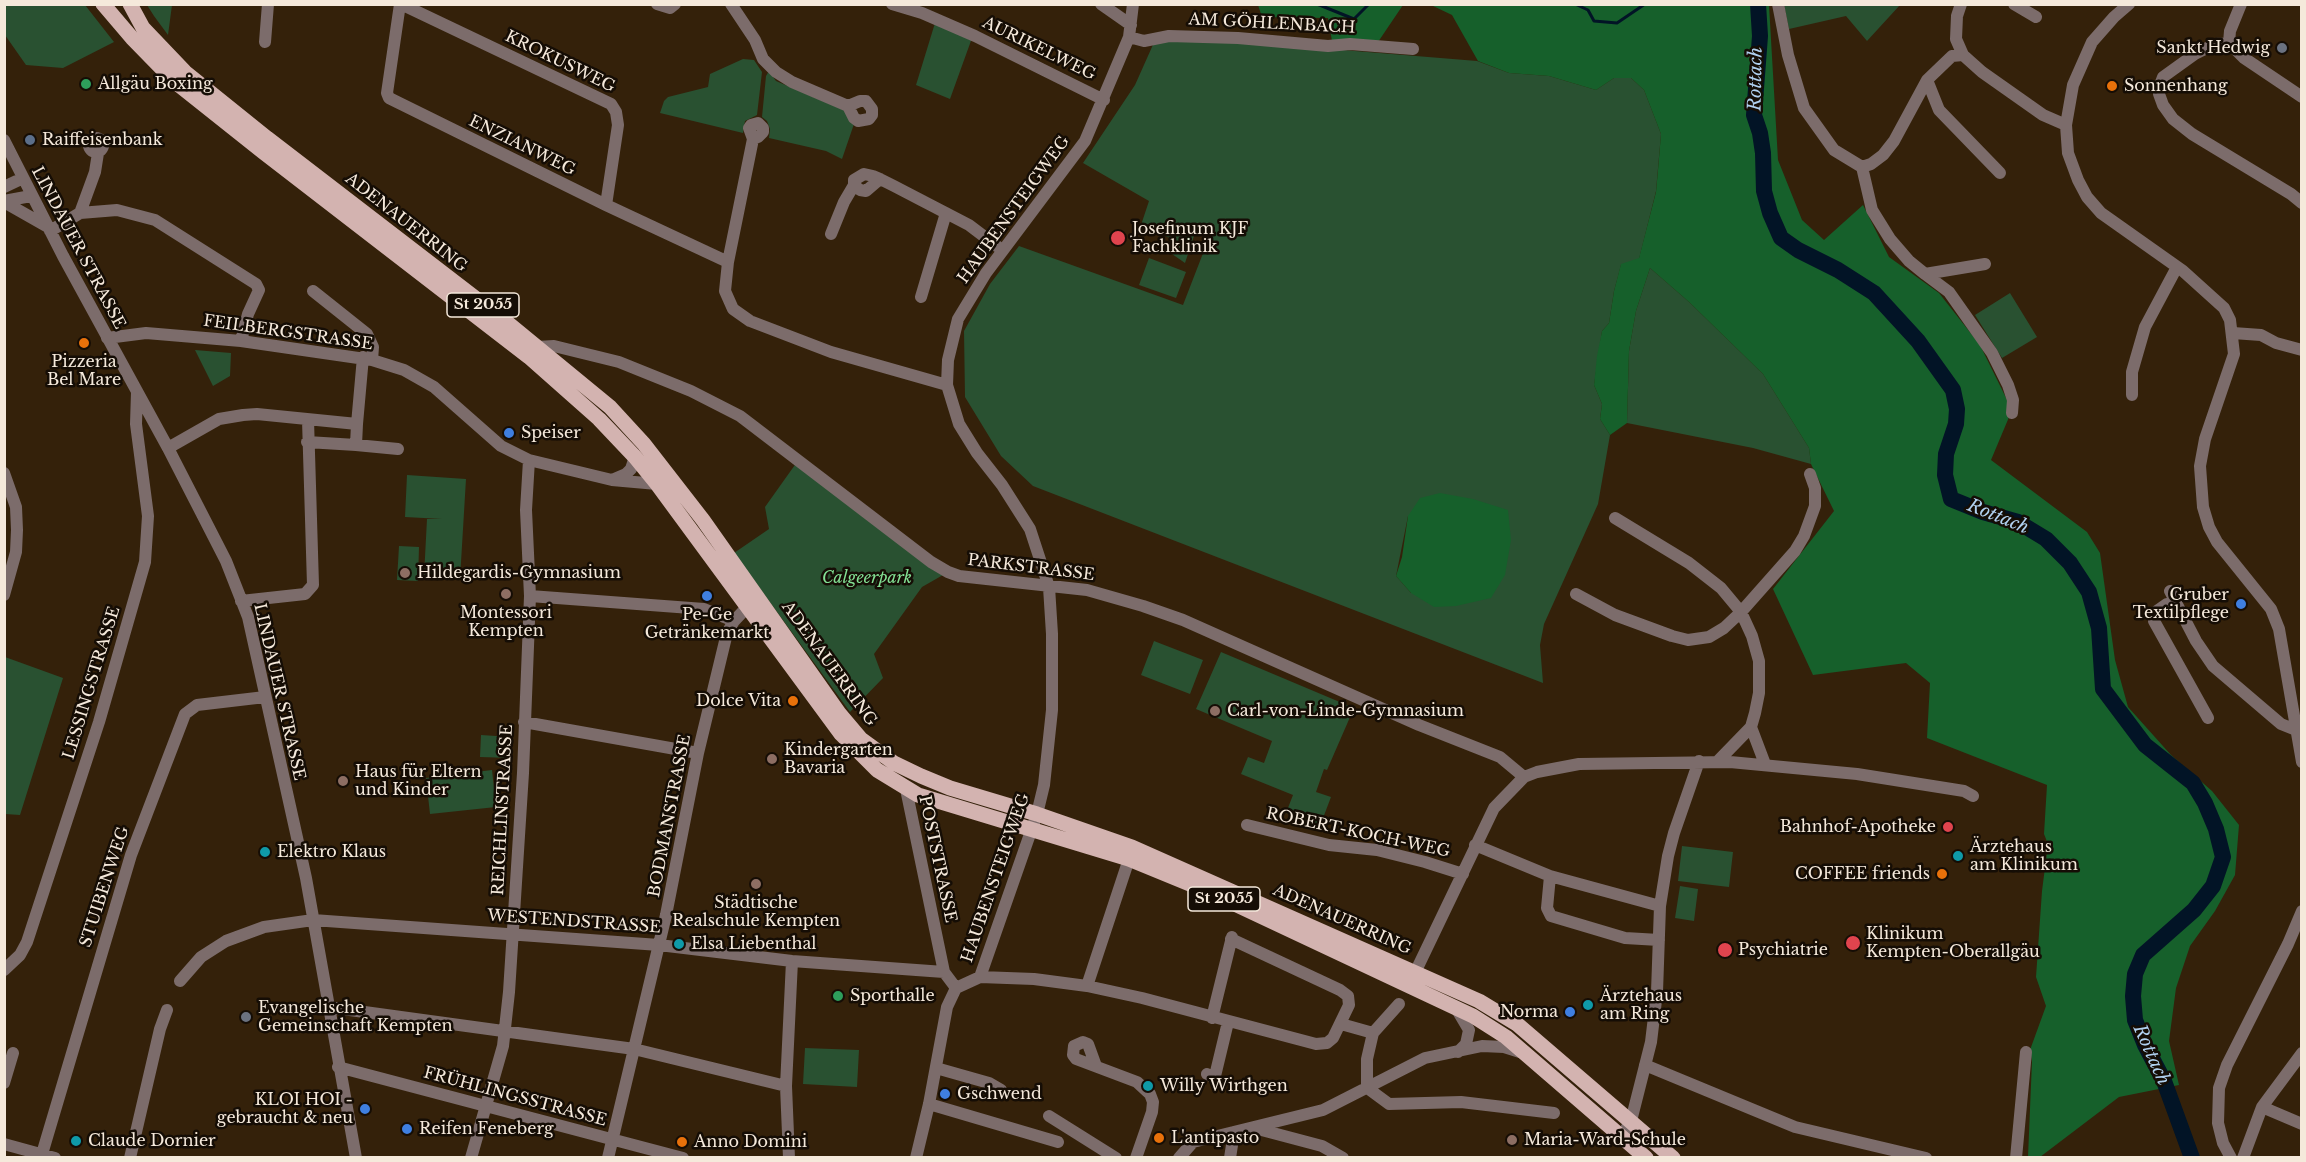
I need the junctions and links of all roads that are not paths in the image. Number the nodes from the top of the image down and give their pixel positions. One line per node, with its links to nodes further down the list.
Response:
1 (103, 4): 53 (main road, ADENAUERRING / St 2055)
2 (130, 4): 53 (main road, ADENAUERRING / St 2055)
3 (268, 4): 18 (street)
4 (401, 4): 37 (street, KROKUSWEG); 37 (street, ENZIANWEG)
5 (657, 4): 6 (street)
6 (675, 4)
7 (731, 4): 25 (street)
8 (892, 4): 24 (street, AURIKELWEG)
9 (1133, 4): 17 (street, HAUBENSTEIGWEG)
10 (1778, 4): 30 (street)
11 (1961, 4): 21 (street)
12 (2014, 4): 16 (street)
13 (2128, 4): 26 (street)
14 (2241, 4): 19 (street)
15 (1111, 6): 17 (street)
16 (2036, 17)
17 (1130, 31): 20 (street, AM GÖHLENBACH); 24 (street, HAUBENSTEIGWEG)
18 (265, 42)
19 (2229, 43): 23 (street); 36 (street)
20 (1413, 50)
21 (1963, 55): 22 (street); 26 (street)
22 (1927, 80): 30 (street); 31 (street)
23 (2301, 97)
24 (1104, 100): 42 (street, HAUBENSTEIGWEG)
25 (848, 106)
26 (2066, 125): 45 (street)
27 (753, 139): 43 (street)
28 (4, 140): 32 (street, LINDAUER STRASSE)
29 (98, 153): 38 (street)
30 (1862, 167): 46 (street)
31 (2001, 172)
32 (23, 178): 33 (street); 34 (street, LINDAUER STRASSE)
33 (4, 186)
34 (31, 196): 35 (street); 40 (street, LINDAUER STRASSE)
35 (4, 202): 40 (street)
36 (2301, 203)
37 (606, 205): 43 (street, ENZIANWEG)
38 (80, 213): 40 (street); 51 (street)
39 (946, 213): 41 (street); 42 (street); 48 (street)
40 (49, 229): 50 (street, LINDAUER STRASSE)
41 (831, 234)
42 (1002, 250): 55 (street, HAUBENSTEIGWEG)
43 (728, 262): 55 (street)
44 (1985, 264): 46 (street)
45 (2176, 267): 49 (street); 57 (street)
46 (1925, 274): 58 (street)
47 (313, 291): 54 (street)
48 (921, 297)
49 (2233, 333): 52 (street); 86 (street)
50 (107, 338): 51 (street, FEILBERGSTRASSE); 56 (street, LINDAUER STRASSE)
51 (241, 341): 54 (street, FEILBERGSTRASSE)
52 (2301, 350)
53 (533, 352): 65 (main road, ADENAUERRING / St 2055); 70 (main road, ADENAUERRING / St 2055); 74 (street, PARKSTRASSE)
54 (367, 358): 60 (street); 66 (street, FEILBERGSTRASSE)
55 (947, 385): 74 (street, HAUBENSTEIGWEG)
56 (137, 391): 63 (street, LINDAUER STRASSE); 109 (street, LESSINGSTRASSE)
57 (2132, 395)
58 (2012, 413)
59 (308, 420): 60 (street); 61 (street); 63 (street)
60 (357, 424): 62 (street)
61 (307, 442): 62 (street); 78 (street)
62 (356, 445): 64 (street)
63 (168, 448): 78 (street, LINDAUER STRASSE)
64 (398, 449)
65 (635, 457): 69 (street); 70 (main road, ADENAUERRING / St 2055)
66 (529, 460): 69 (street, FEILBERGSTRASSE); 77 (street, REICHLINSTRASSE)
67 (4, 473): 76 (street)
68 (1810, 474): 80 (street)
69 (612, 480): 71 (street, FEILBERGSTRASSE)
70 (663, 481): 71 (street, FEILBERGSTRASSE); 72 (main road, ADENAUERRING / St 2055); 79 (main road, ADENAUERRING / St 2055)
71 (636, 484): 72 (street, FEILBERGSTRASSE)
72 (666, 499): 79 (main road, ADENAUERRING / St 2055)
73 (1615, 519): 80 (street)
74 (1049, 587): 92 (street, PARKSTRASSE); 95 (street, HAUBENSTEIGWEG)
75 (1576, 594): 80 (street)
76 (4, 595)
77 (530, 596): 81 (street); 84 (street, REICHLINSTRASSE)
78 (241, 601): 82 (street, LINDAUER STRASSE)
79 (752, 602): 81 (street, BODMANSTRASSE); 93 (main road, ADENAUERRING / St 2055); 95 (main road, ADENAUERRING / St 2055)
80 (1742, 612): 85 (street)
81 (734, 621): 87 (street, BODMANSTRASSE)
82 (265, 697): 104 (street, LINDAUER STRASSE); 153 (street, STUIBENWEG)
83 (2208, 718): 86 (street)
84 (525, 722): 87 (street); 105 (street, REICHLINSTRASSE)
85 (1751, 727): 89 (street); 91 (street)
86 (2296, 730): 90 (street)
87 (698, 753): 107 (street, BODMANSTRASSE)
88 (1699, 761): 89 (street); 92 (street); 102 (street)
89 (1718, 761): 91 (street)
90 (2301, 762)
91 (1765, 764): 94 (street)
92 (1524, 777): 98 (street)
93 (906, 789): 97 (main road, ADENAUERRING / St 2055); 110 (street, POSTSTRASSE)
94 (1972, 796)
95 (1037, 814): 97 (street, HAUBENSTEIGWEG); 112 (main road, ADENAUERRING / St 2055)
96 (1247, 825): 100 (street, ROBERT-KOCH-WEG)
97 (1032, 829): 99 (main road, ADENAUERRING / St 2055); 111 (street, HAUBENSTEIGWEG)
98 (1475, 845): 100 (street); 101 (street)
99 (1129, 859): 112 (main road, ADENAUERRING / St 2055); 114 (street)
100 (1462, 874): 112 (street)
101 (1550, 876): 102 (street); 106 (street)
102 (1660, 906): 106 (street)
103 (2301, 911): 171 (street)
104 (313, 920): 105 (street, WESTENDSTRASSE); 113 (street, WESTENDSTRASSE); 117 (street, LINDAUER STRASSE)
105 (512, 935): 107 (street, WESTENDSTRASSE); 123 (street, REICHLINSTRASSE)
106 (1659, 940): 131 (street)
107 (660, 945): 108 (street, WESTENDSTRASSE); 125 (street, BODMANSTRASSE)
108 (792, 961): 110 (street, WESTENDSTRASSE); 137 (street)
109 (4, 970)
110 (944, 972): 115 (street)
111 (980, 977): 114 (street); 115 (street)
112 (1412, 979): 118 (main road, ADENAUERRING / St 2055); 145 (main road, ADENAUERRING / St 2055)
113 (180, 981)
114 (1087, 986): 120 (street)
115 (956, 988): 134 (street)
116 (1399, 1004): 124 (street)
117 (328, 1007): 123 (street); 133 (street, LINDAUER STRASSE)
118 (1456, 1008): 126 (street); 130 (main road, ADENAUERRING / St 2055)
119 (167, 1010): 155 (street)
120 (1212, 1018): 121 (street); 122 (street)
121 (1228, 1022): 122 (street); 135 (street)
122 (1341, 1024): 124 (street)
123 (505, 1031): 125 (street); 141 (street, REICHLINSTRASSE)
124 (1373, 1033): 138 (street)
125 (634, 1049): 137 (street); 150 (street, BODMANSTRASSE)
126 (1458, 1052): 130 (street); 138 (street)
127 (2026, 1052): 170 (street)
128 (13, 1053): 136 (street)
129 (2301, 1053): 142 (street)
130 (1525, 1054): 149 (main road, ADENAUERRING / St 2055)
131 (1645, 1065): 145 (street); 169 (street)
132 (1096, 1066): 163 (street)
133 (339, 1067): 141 (street, FRÜHLINGSSTRASSE); 156 (street, LINDAUER STRASSE)
134 (936, 1068): 139 (street); 140 (street)
135 (1208, 1074)
136 (4, 1083)
137 (786, 1086): 160 (street)
138 (1367, 1087): 143 (street); 147 (street)
139 (1001, 1090)
140 (929, 1104): 151 (street); 161 (street)
141 (486, 1106): 150 (street, FRÜHLINGSSTRASSE); 157 (street, REICHLINSTRASSE)
142 (2262, 1107): 146 (street); 172 (street)
143 (1554, 1113)
144 (1049, 1116): 162 (street)
145 (1631, 1121): 149 (street); 168 (main road, ADENAUERRING / St 2055)
146 (2301, 1124)
147 (1252, 1128): 148 (street); 166 (street)
148 (1234, 1132): 164 (street); 165 (street)
149 (1621, 1137): 167 (main road, ADENAUERRING / St 2055)
150 (612, 1140): 158 (street, BODMANSTRASSE); 159 (street, FRÜHLINGSSTRASSE)
151 (1058, 1142)
152 (4, 1144): 153 (street)
153 (42, 1154): 154 (street)
154 (55, 1158)
155 (130, 1158)
156 (356, 1158)
157 (471, 1158)
158 (608, 1158)
159 (683, 1158)
160 (789, 1158)
161 (916, 1158)
162 (1116, 1158)
163 (1136, 1158)
164 (1179, 1158)
165 (1230, 1158)
166 (1343, 1158)
167 (1646, 1158)
168 (1673, 1158)
169 (1926, 1158)
170 (2016, 1158)
171 (2231, 1158)
172 (2243, 1158)

